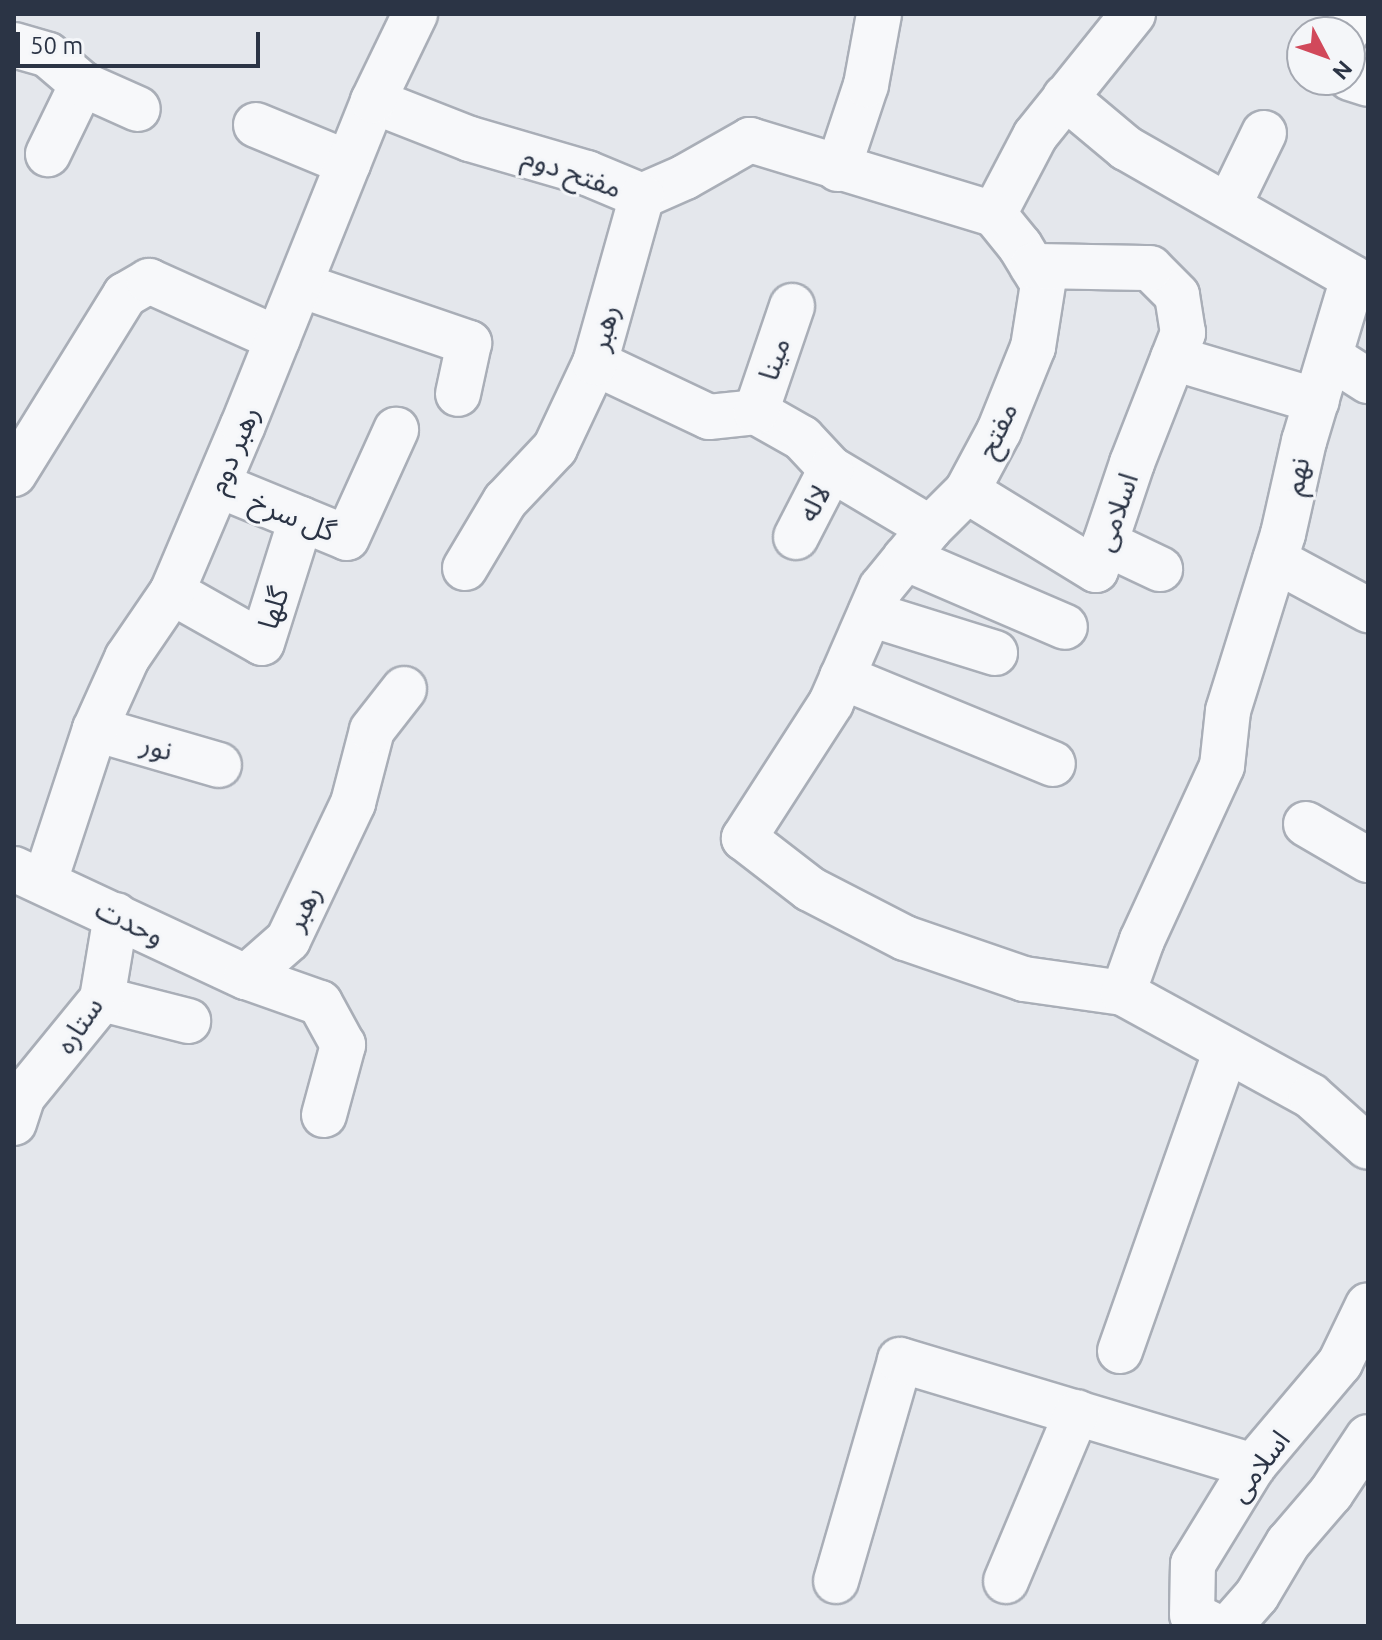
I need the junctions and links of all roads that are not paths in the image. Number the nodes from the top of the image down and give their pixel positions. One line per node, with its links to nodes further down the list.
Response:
1 (415, 14): 7 (street, رهبر دوم)
2 (879, 14): 13 (street)
3 (1133, 14): 6 (street)
4 (14, 45): 5 (street)
5 (82, 84): 8 (street); 11 (street)
6 (1065, 97): 15 (street, نهم); 16 (street)
7 (373, 101): 12 (street, رهبر دوم); 14 (street, مفتح دوم)
8 (138, 109)
9 (256, 125): 12 (street)
10 (1264, 133): 15 (street)
11 (48, 154)
12 (348, 163): 19 (street, رهبر دوم)
13 (838, 169): 14 (street, مفتح دوم); 16 (street, مفتح دوم)
14 (642, 196): 24 (street, رهبر)
15 (1229, 205): 17 (street, نهم)
16 (994, 214): 18 (street, مفتح)
17 (1361, 262): 23 (street, نهم)
18 (1032, 266): 22 (street, اسلامی); 33 (street, مفتح)
19 (300, 285): 21 (street, رهبر دوم); 26 (street)
20 (792, 306): 28 (street, مینا)
21 (278, 339): 30 (street); 32 (street, رهبر دوم)
22 (1173, 358): 27 (street); 37 (street, اسلامی)
23 (1332, 358): 25 (street); 27 (street, نهم)
24 (595, 363): 28 (street); 39 (street, رهبر)
25 (1368, 381)
26 (458, 394)
27 (1317, 401): 38 (street, نهم)
28 (756, 412): 31 (street)
29 (396, 430): 34 (street, گل سرخ)
30 (19, 454)
31 (831, 469): 35 (street, لاله); 36 (street)
32 (218, 485): 34 (street, گل سرخ); 41 (street, رهبر دوم)
33 (967, 491): 36 (street, مفتح); 37 (street, اسلامی)
34 (301, 519): 41 (street, گلها)
35 (796, 537)
36 (918, 543): 43 (street, مفتح); 44 (street)
37 (1105, 543): 40 (street)
38 (1275, 560): 42 (street); 56 (street, نهم)
39 (465, 568)
40 (1160, 569)
41 (172, 592): 48 (street, رهبر دوم)
42 (1368, 610)
43 (870, 614): 45 (street); 46 (street, مفتح)
44 (1065, 627)
45 (995, 653)
46 (842, 677): 49 (street); 56 (street, مفتح)
47 (404, 689): 55 (street, رهبر)
48 (95, 729): 50 (street, نور); 53 (street, رهبر دوم)
49 (1053, 764)
50 (219, 765)
51 (1306, 824): 52 (street)
52 (1368, 860)
53 (30, 875): 54 (street, وحدت)
54 (116, 915): 55 (street, وحدت); 57 (street, ستاره)
55 (246, 977): 60 (street)
56 (1123, 993): 59 (street)
57 (102, 999): 58 (street); 61 (street, ستاره)
58 (188, 1021)
59 (1226, 1050): 62 (street); 64 (street)
60 (324, 1115)
61 (14, 1123)
62 (1368, 1147)
63 (1368, 1305): 67 (street, اسلامی)
64 (1120, 1351)
65 (1077, 1412): 67 (street); 68 (street); 69 (street)
66 (1368, 1437): 71 (street)
67 (1253, 1466): 70 (street, اسلامی)
68 (836, 1581)
69 (1006, 1581)
70 (1215, 1626)
71 (1230, 1626)

